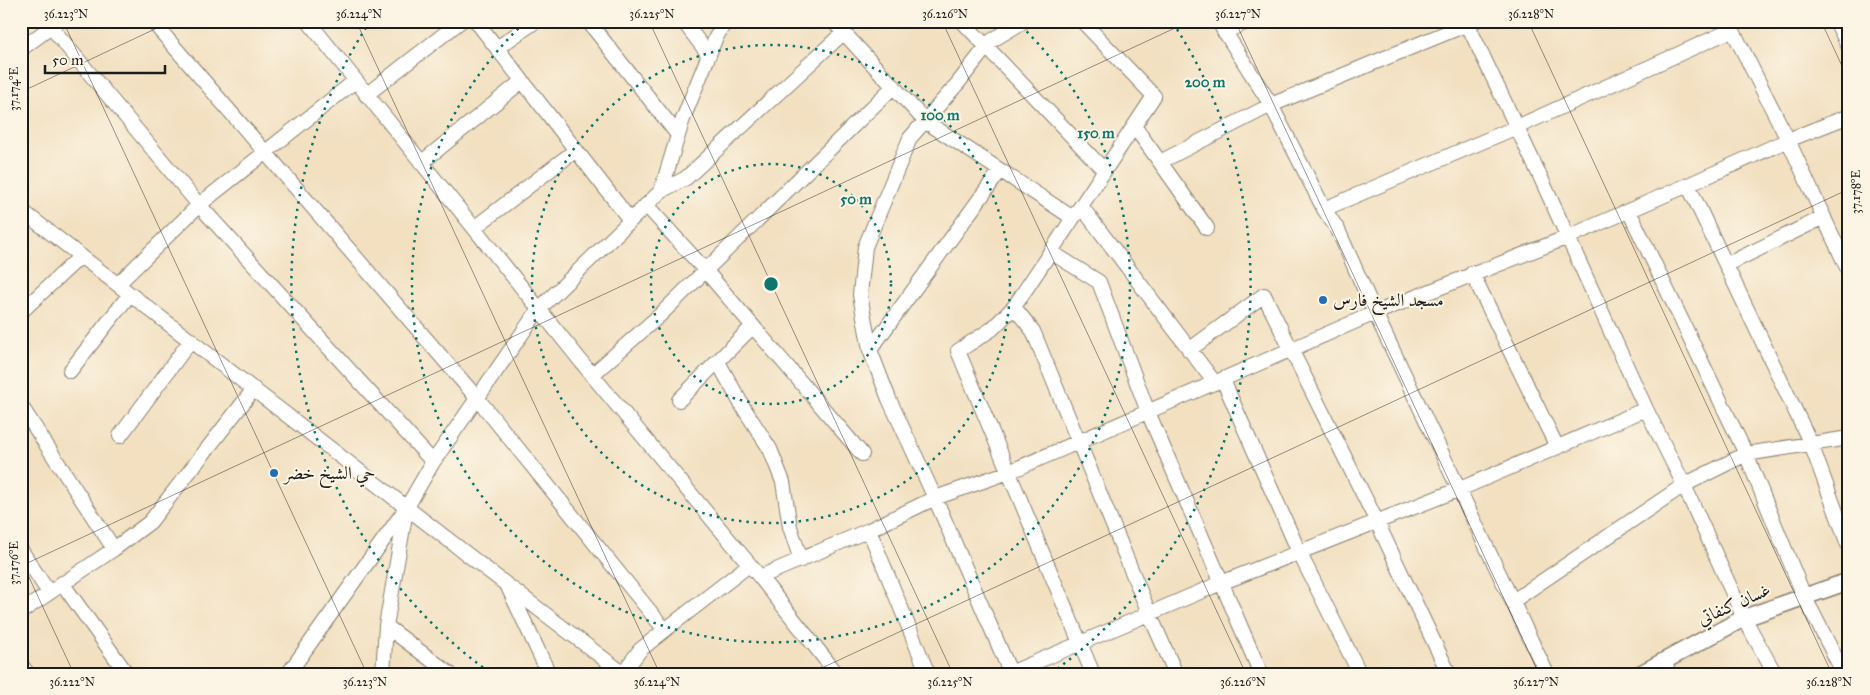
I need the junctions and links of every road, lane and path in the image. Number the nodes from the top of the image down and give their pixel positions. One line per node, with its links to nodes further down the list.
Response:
1 (152, 21): 37 (street)
2 (461, 21): 28 (street)
3 (476, 21): 22 (street)
4 (536, 21): 22 (street)
5 (588, 21): 34 (street)
6 (682, 21): 24 (street)
7 (726, 21): 24 (street)
8 (832, 21): 19 (street)
9 (962, 21): 20 (street)
10 (1024, 21): 20 (street)
11 (1082, 21): 32 (street)
12 (1249, 21): 18 (street)
13 (1836, 21): 21 (street)
14 (1470, 22): 29 (street); 33 (street)
15 (55, 24): 23 (street); 44 (street)
16 (316, 24): 25 (street)
17 (1730, 26): 33 (street); 35 (street)
18 (1221, 27): 29 (street)
19 (844, 33): 27 (street); 43 (street)
20 (987, 47): 31 (street); 41 (street)
21 (1849, 47)
22 (497, 48): 26 (street)
23 (21, 49)
24 (709, 55): 34 (street)
25 (355, 81): 28 (street); 37 (street)
26 (522, 81): 36 (street); 39 (street)
27 (894, 86): 31 (street); 59 (street)
28 (366, 95): 39 (street)
29 (1271, 104): 38 (street); 47 (street)
30 (1849, 116): 35 (street)
31 (925, 121): 40 (street); 71 (street)
32 (1134, 126): 38 (street); 41 (street)
33 (1517, 127): 47 (street); 55 (street)
34 (678, 135): 43 (street)
35 (1788, 140): 42 (street); 50 (street)
36 (576, 150): 52 (street); 53 (street)
37 (264, 153): 44 (street); 78 (street)
38 (1160, 162): 54 (street)
39 (421, 163): 53 (street)
40 (1000, 170): 51 (street); 71 (street)
41 (1104, 170): 46 (street)
42 (1688, 185): 49 (street); 58 (street)
43 (661, 190): 45 (street)
44 (199, 205): 62 (street); 90 (street)
45 (646, 205): 52 (street); 59 (street)
46 (1081, 206): 51 (street); 72 (street)
47 (1324, 209): 67 (street)
48 (21, 210): 57 (street)
49 (1628, 211): 55 (street); 89 (street)
50 (1824, 217): 58 (street); 60 (street)
51 (1073, 218): 56 (street)
52 (630, 220): 65 (street)
53 (474, 228): 65 (street)
54 (1207, 228)
55 (1568, 237): 61 (street); 81 (street)
56 (1052, 252): 64 (street); 82 (street)
57 (81, 256): 62 (street); 66 (street)
58 (1726, 266): 86 (street)
59 (705, 270): 68 (street); 75 (street)
60 (1849, 272)
61 (1472, 273): 67 (street); 87 (street)
62 (118, 284): 63 (street)
63 (130, 294): 69 (street); 74 (street)
64 (1014, 306): 85 (street); 91 (street)
65 (539, 309): 75 (street); 78 (street)
66 (21, 312)
67 (1375, 313): 70 (street); 93 (street)
68 (753, 326): 73 (street); 88 (street)
69 (190, 340): 77 (street); 83 (street)
70 (1292, 349): 72 (street); 76 (street); 96 (street)
71 (870, 350): 94 (street)
72 (1189, 350): 76 (street)
73 (718, 362): 79 (street); 102 (street)
74 (70, 371)
75 (592, 375): 103 (street)
76 (1219, 381): 82 (street); 101 (street)
77 (254, 389): 95 (street); 99 (street)
78 (477, 398): 90 (street); 116 (street)
79 (679, 400)
80 (21, 406): 99 (street)
81 (1646, 409): 87 (street); 92 (street)
82 (1148, 412): 85 (street); 107 (street)
83 (120, 436)
84 (1849, 438): 86 (street)
85 (1079, 441): 91 (street); 113 (street)
86 (1811, 444): 89 (street); 98 (street)
87 (1557, 447): 93 (street)
88 (862, 454)
89 (1746, 454): 92 (street); 110 (street)
90 (433, 462): 95 (street)
91 (1009, 472): 94 (street); 117 (street)
92 (1684, 485): 111 (street); 114 (street)
93 (1460, 489): 96 (street); 111 (street)
94 (935, 498): 97 (street); 121 (street)
95 (407, 507): 108 (street); 115 (street); 124 (street)
96 (1377, 522): 101 (street); 134 (street)
97 (869, 530): 102 (street); 129 (street)
98 (1849, 547)
99 (114, 549): 106 (street)
100 (21, 550): 109 (street)
101 (1299, 552): 107 (street); 133 (street)
102 (801, 560): 104 (street)
103 (749, 565): 104 (street); 116 (street)
104 (760, 577): 128 (street)
105 (1849, 581): 110 (street, غسان كنفاتي)
106 (62, 582): 109 (street); 123 (street)
107 (1221, 583): 113 (street); 132 (street)
108 (507, 585): 120 (street); 127 (street)
109 (49, 593): 112 (street)
110 (1804, 596): 114 (street, غسان كنفاتي); 138 (street)
111 (1513, 600): 135 (street)
112 (21, 612)
113 (1149, 613): 117 (street); 131 (street)
114 (1744, 618): 119 (street, غسان كنفاتي); 137 (street)
115 (386, 626): 125 (street); 126 (street)
116 (665, 630): 120 (street)
117 (1079, 644): 121 (street); 130 (street)
118 (21, 665): 122 (street)
119 (1667, 667): 136 (street, غسان كنفاتي)
120 (624, 673)
121 (1010, 673)
122 (28, 674)
123 (127, 674)
124 (288, 674)
125 (383, 674)
126 (450, 674)
127 (549, 674)
128 (837, 674)
129 (928, 674)
130 (1092, 674)
131 (1176, 674)
132 (1260, 674)
133 (1360, 674)
134 (1449, 674)
135 (1547, 674)
136 (1640, 674)
137 (1775, 674)
138 (1844, 674)

